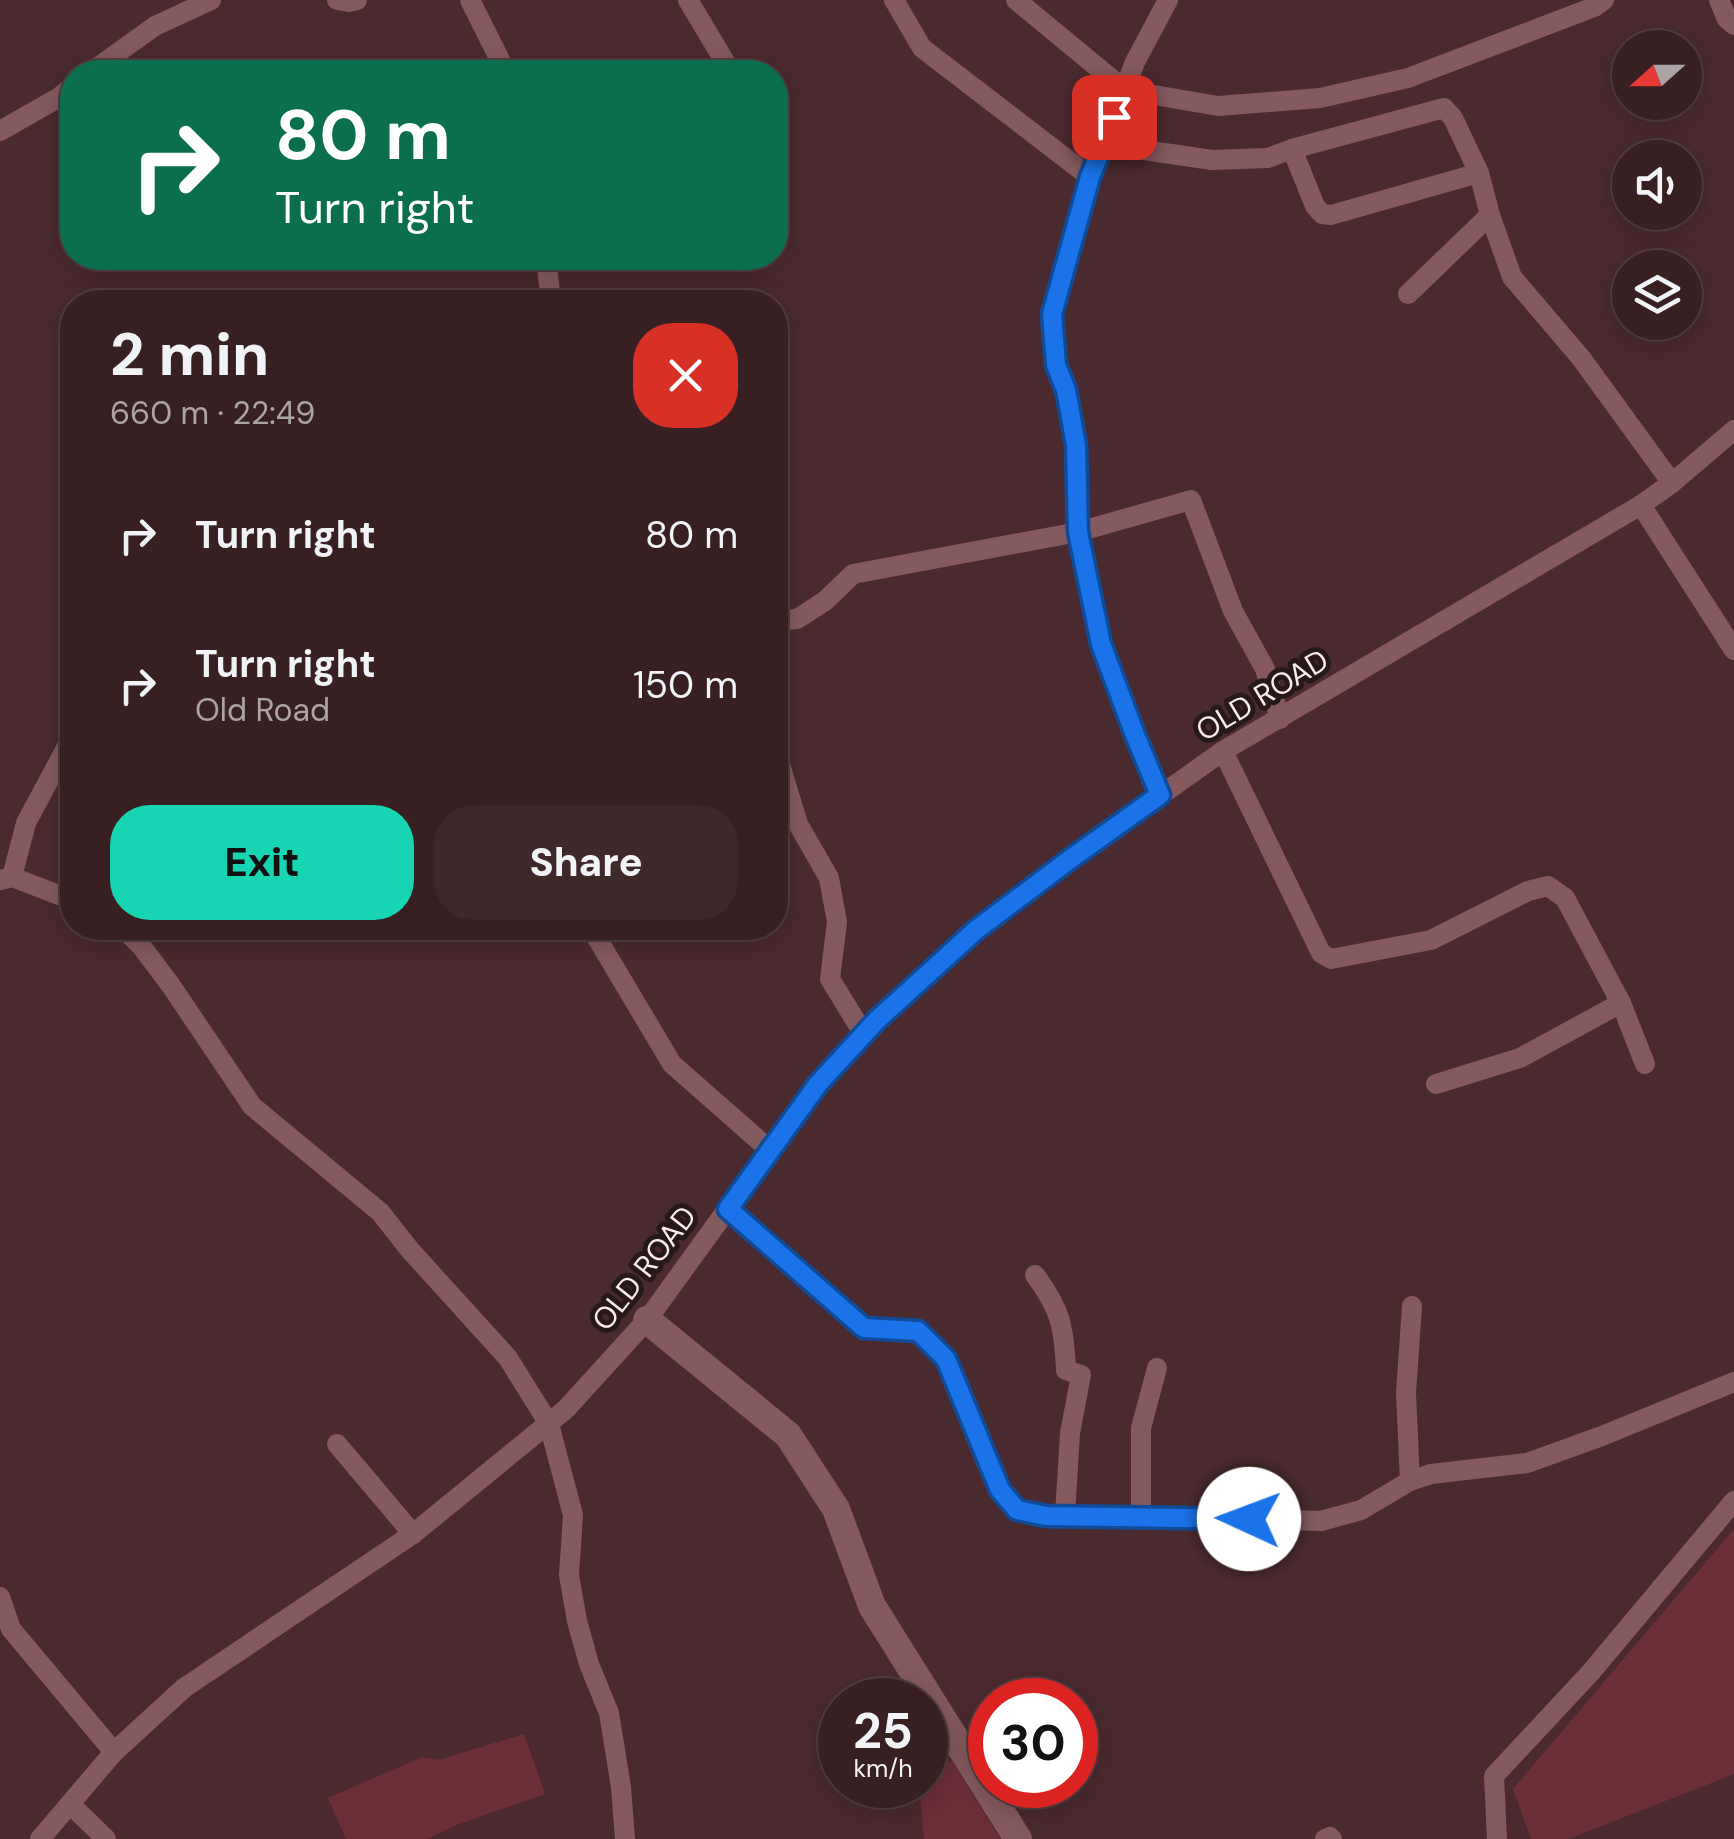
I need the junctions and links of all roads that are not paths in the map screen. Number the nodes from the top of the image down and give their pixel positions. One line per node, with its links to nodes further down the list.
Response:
1 (210, 0): 12 (street)
2 (338, 0): 3 (street)
3 (357, 0)
4 (470, 0): 13 (street)
5 (688, 0): 14 (street)
6 (894, 0): 21 (street)
7 (1016, 0): 15 (street)
8 (1168, 0): 15 (street)
9 (1604, 0): 15 (street)
10 (1719, 0): 11 (street)
11 (1734, 25)
12 (107, 60)
13 (500, 60)
14 (724, 60)
15 (1125, 90): 18 (street)
16 (60, 96): 17 (street)
17 (0, 131)
18 (1103, 144): 19 (street); 21 (street)
19 (1292, 149): 20 (street); 20 (street)
20 (1479, 173): 22 (street)
21 (1090, 177): 27 (street)
22 (1490, 215): 23 (street); 25 (street)
23 (1408, 294)
24 (1734, 430): 25 (street, OLD ROAD)
25 (1672, 482): 26 (street, OLD ROAD)
26 (1640, 505): 29 (street); 30 (street, OLD ROAD)
27 (1078, 532): 28 (street); 30 (street); 34 (street)
28 (788, 620)
29 (1734, 650)
30 (1280, 719): 31 (street, OLD ROAD)
31 (1224, 751): 34 (street, OLD ROAD); 39 (street)
32 (60, 759): 35 (street)
33 (788, 791): 40 (street)
34 (1160, 795): 40 (street, OLD ROAD)
35 (6, 878): 36 (street)
36 (60, 896)
37 (135, 940): 50 (street)
38 (598, 940): 43 (street)
39 (1621, 1003): 41 (street); 42 (street)
40 (865, 1036): 43 (street, OLD ROAD)
41 (1645, 1064)
42 (1436, 1084)
43 (771, 1152): 44 (street, OLD ROAD)
44 (728, 1209): 47 (street, OLD ROAD); 54 (street)
45 (1034, 1275): 54 (street)
46 (1412, 1306): 52 (street)
47 (646, 1320): 50 (street, OLD ROAD); 63 (street)
48 (1157, 1368): 55 (street)
49 (1734, 1382): 52 (street)
50 (548, 1424): 56 (street, OLD ROAD); 62 (street)
51 (337, 1444): 56 (street)
52 (1410, 1481): 55 (street)
53 (1734, 1501): 66 (street)
54 (1065, 1516): 55 (street)
55 (1141, 1516)
56 (413, 1534): 58 (street, OLD ROAD)
57 (0, 1597): 58 (street)
58 (114, 1752): 59 (street, OLD ROAD)
59 (71, 1805): 60 (street, OLD ROAD); 61 (street)
60 (40, 1839)
61 (106, 1839)
62 (625, 1839)
63 (1018, 1839)
64 (1324, 1839): 65 (street)
65 (1332, 1839)
66 (1497, 1839)

